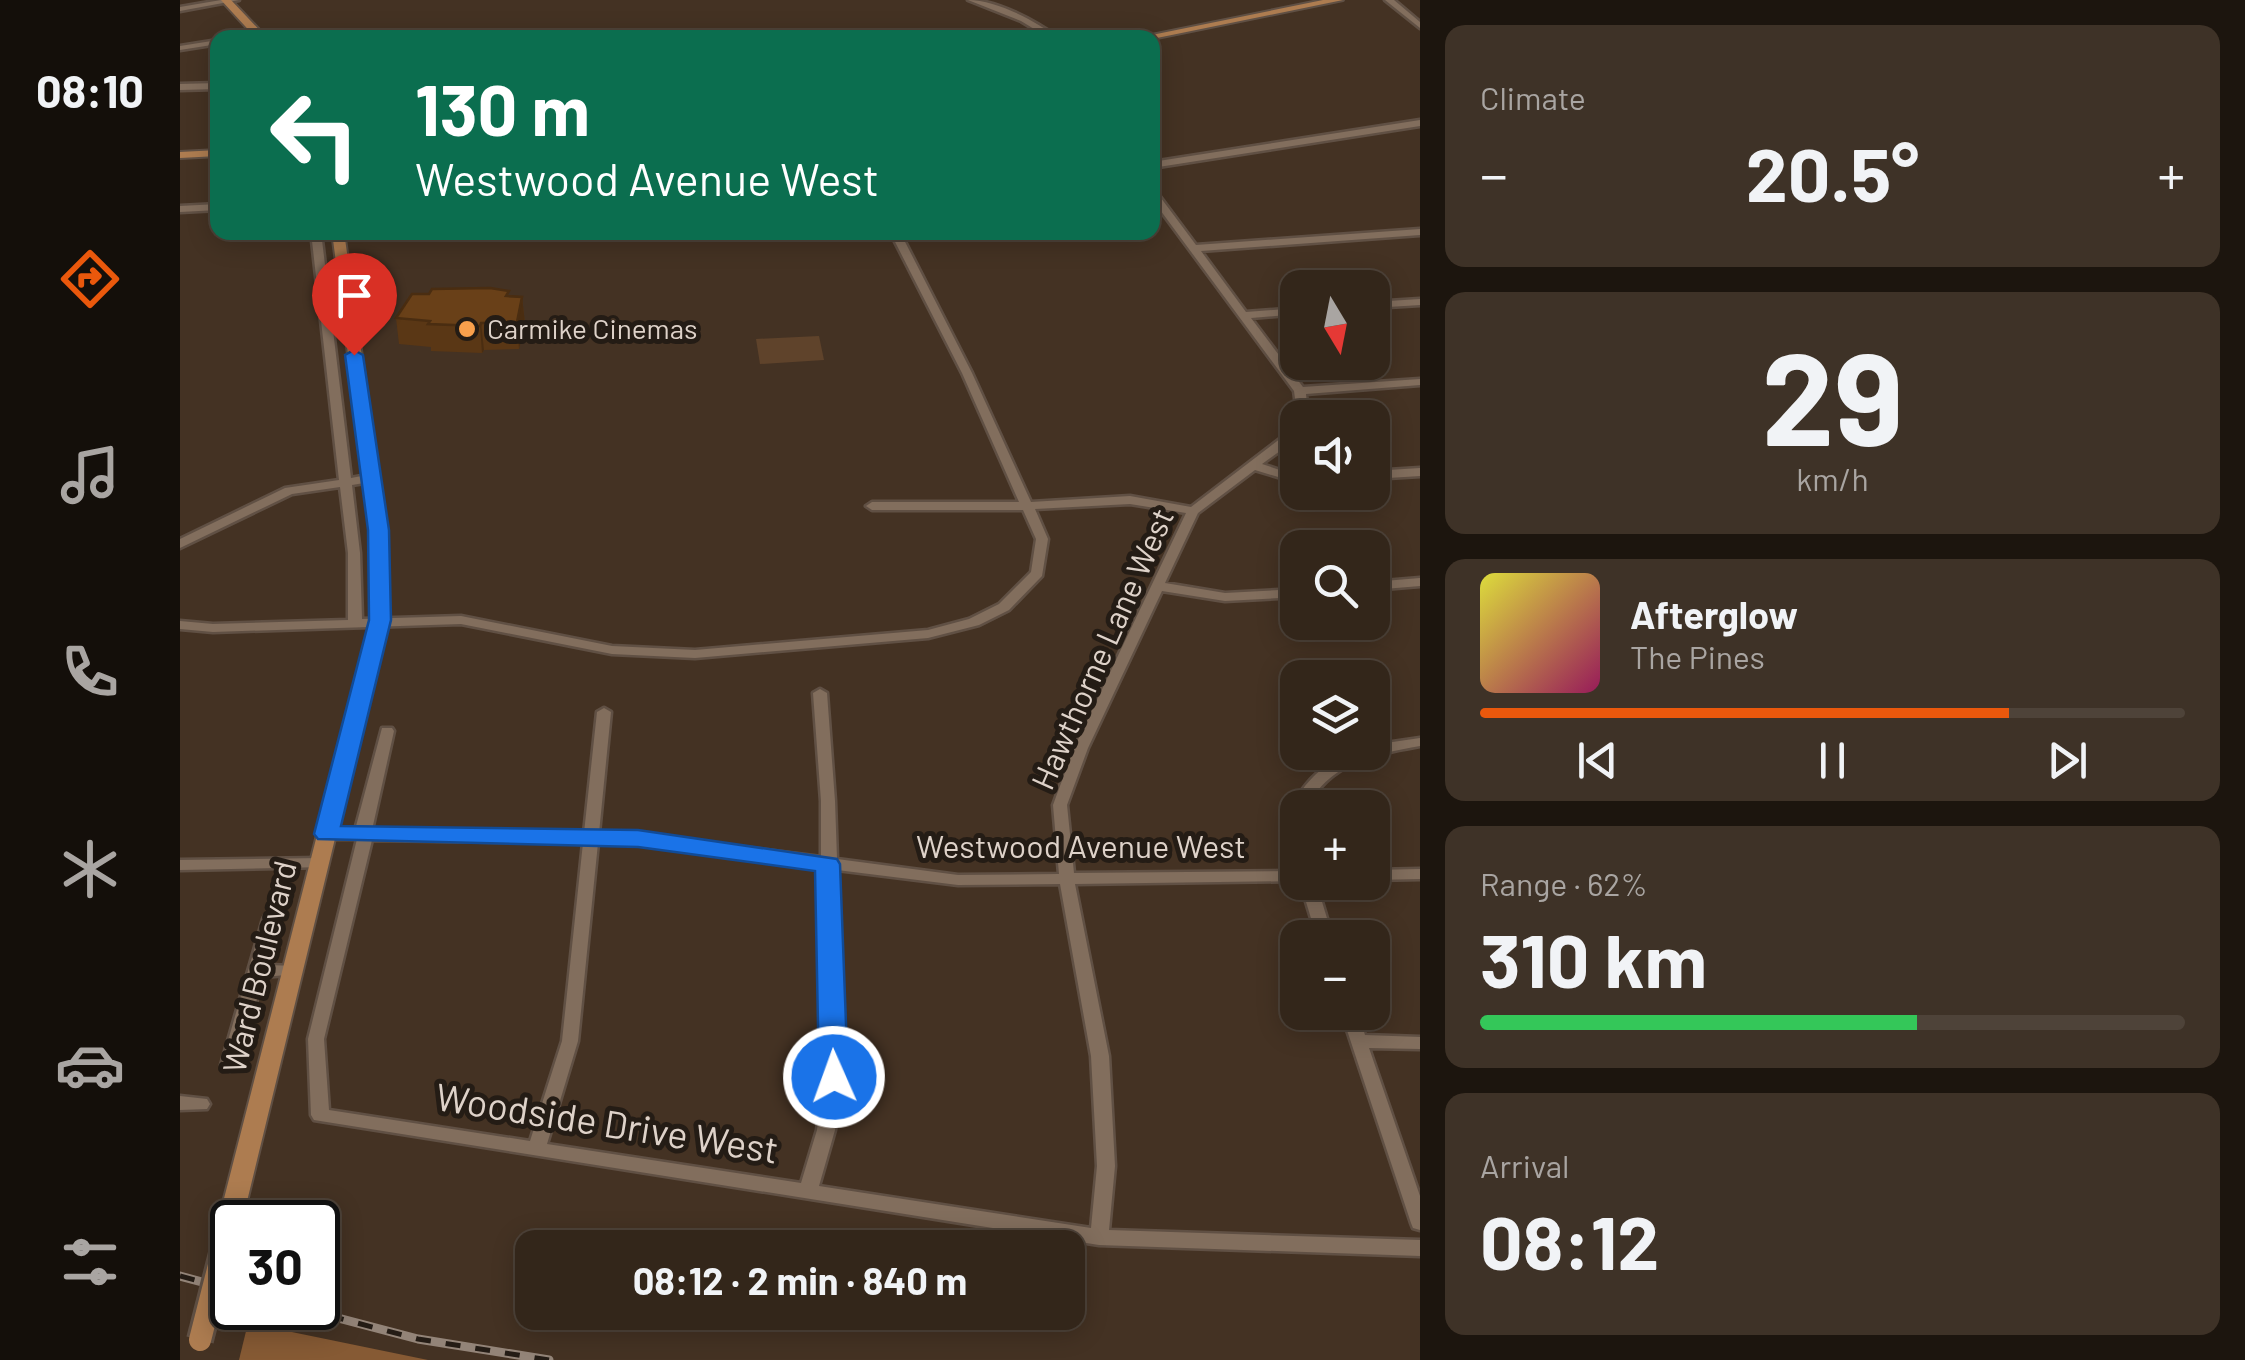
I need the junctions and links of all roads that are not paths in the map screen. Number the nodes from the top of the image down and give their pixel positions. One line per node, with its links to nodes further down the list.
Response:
1 (235, 0): 5 (street)
2 (972, 0): 9 (street)
3 (1338, 0): 10 (main road)
4 (1388, 0): 7 (street)
5 (226, 1): 6 (street); 8 (main road)
6 (180, 9)
7 (1420, 26)
8 (254, 30)
9 (1041, 30)
10 (1160, 35)
11 (210, 43): 12 (street)
12 (180, 48)
13 (210, 86): 14 (street)
14 (180, 87)
15 (1420, 123): 18 (street)
16 (210, 153): 17 (main road)
17 (180, 155)
18 (1160, 164)
19 (1160, 202): 26 (street)
20 (210, 207): 21 (street)
21 (180, 209)
22 (1420, 232): 26 (street)
23 (317, 240): 40 (street)
24 (339, 240): 39 (main road, Ward Boulevard)
25 (899, 240): 42 (street)
26 (1195, 248): 30 (street)
27 (1420, 302): 28 (street)
28 (1390, 304)
29 (1280, 312): 30 (street)
30 (1245, 315): 32 (street)
31 (1420, 382): 32 (street)
32 (1300, 391): 33 (street)
33 (1301, 400)
34 (1280, 445): 35 (street, Hawthorne Lane West)
35 (1252, 465): 37 (street); 43 (street, Hawthorne Lane West)
36 (1420, 472): 38 (street)
37 (1280, 474)
38 (1390, 474)
39 (372, 478): 40 (street); 49 (main road, Ward Boulevard)
40 (346, 482): 44 (street); 50 (street)
41 (872, 506): 42 (street)
42 (1028, 506): 43 (street); 49 (street)
43 (1193, 510): 47 (street, Hawthorne Lane West)
44 (180, 544)
45 (1420, 582): 46 (street)
46 (1390, 584)
47 (1158, 586): 48 (street); 68 (street, Hawthorne Lane West)
48 (1280, 593)
49 (380, 620): 50 (street); 60 (main road, Ward Boulevard)
50 (355, 622): 51 (street)
51 (180, 625)
52 (820, 694): 63 (street)
53 (604, 712): 61 (street)
54 (387, 731): 59 (street)
55 (1420, 742): 56 (street)
56 (1390, 747)
57 (1335, 770): 58 (street)
58 (1311, 790)
59 (364, 833): 60 (street, Westwood Avenue West); 61 (street, Westwood Avenue West); 78 (street, Woodside Drive West)
60 (326, 834): 62 (main road, Ward Boulevard)
61 (592, 837): 63 (street, Westwood Avenue West); 78 (street)
62 (320, 863): 64 (street); 70 (main road, Ward Boulevard)
63 (828, 864): 68 (street, Westwood Avenue West); 79 (street)
64 (180, 865)
65 (1420, 874): 66 (street)
66 (1390, 875)
67 (1280, 876): 68 (street, Westwood Avenue West)
68 (1066, 880): 81 (street, Hawthorne Lane West)
69 (272, 920): 71 (street)
70 (292, 970): 71 (street); 83 (main road, Ward Boulevard, bridge)
71 (258, 971): 75 (street)
72 (1355, 1030): 73 (street)
73 (1358, 1041): 74 (street); 80 (street)
74 (1420, 1043)
75 (230, 1065)
76 (180, 1103): 77 (street)
77 (201, 1104)
78 (537, 1146): 79 (street, Woodside Drive West)
79 (808, 1190): 81 (street, Woodside Drive West)
80 (1420, 1223)
81 (1099, 1237): 82 (street, Woodside Drive West)
82 (1420, 1248)
83 (197, 1350)

